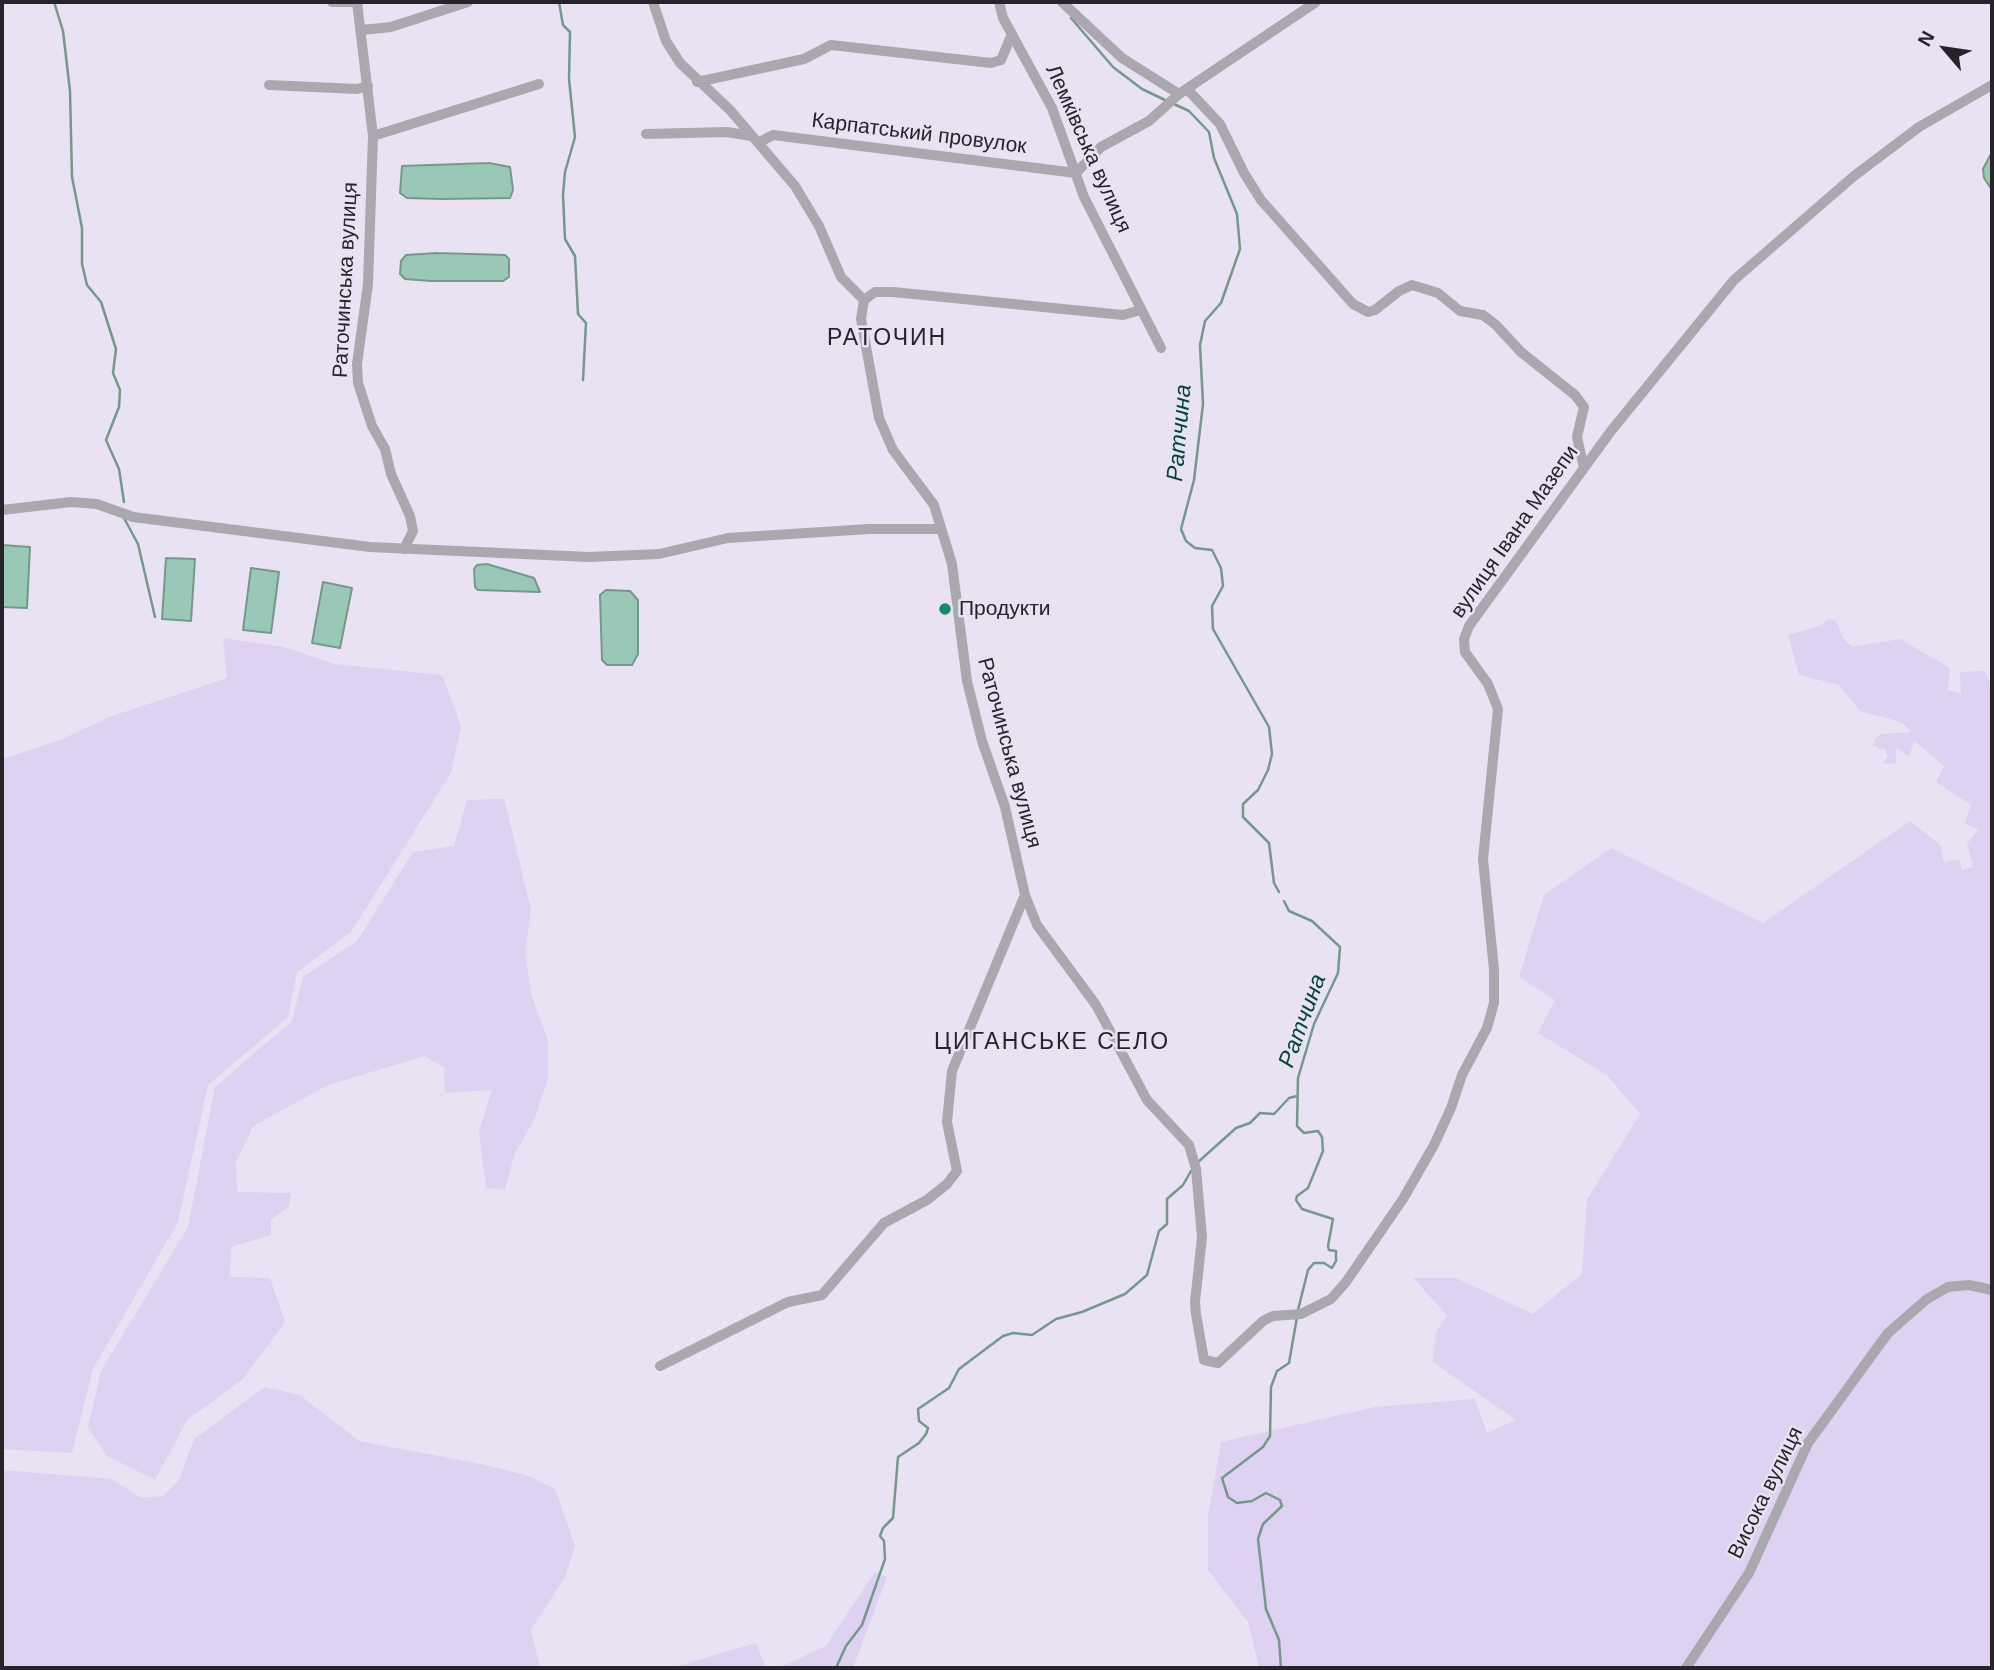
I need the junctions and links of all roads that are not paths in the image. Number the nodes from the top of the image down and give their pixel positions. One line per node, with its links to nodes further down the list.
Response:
1 (332, 2): 2 (street)
2 (351, 2)
3 (358, 2): 9 (street, Раточинська вулиця)
4 (468, 2): 9 (street)
5 (653, 2): 11 (street)
6 (999, 2): 10 (street, Лемківська вулиця)
7 (1062, 2): 16 (street)
8 (1315, 2): 16 (street)
9 (362, 30): 15 (street, Раточинська вулиця)
10 (1012, 34): 11 (street); 20 (street, Лемківська вулиця)
11 (697, 82): 19 (street)
12 (539, 84): 18 (street)
13 (269, 85): 15 (street)
14 (1992, 85): 24 (street, вулиця Івана Мазепи)
15 (368, 86): 18 (street, Раточинська вулиця)
16 (1180, 95): 20 (street); 24 (street)
17 (646, 134): 19 (street, Карпатський провулок)
18 (373, 136): 27 (street, Раточинська вулиця)
19 (755, 139): 20 (street, Карпатський провулок); 21 (street)
20 (1076, 173): 22 (street, Лемківська вулиця)
21 (864, 300): 22 (street); 26 (street, Раточинська вулиця)
22 (1142, 310): 23 (street, Лемківська вулиця)
23 (1161, 348)
24 (1584, 468): 30 (street, вулиця Івана Мазепи)
25 (2, 510): 27 (street)
26 (941, 528): 27 (street); 28 (street, Раточинська вулиця)
27 (404, 549)
28 (1026, 895): 30 (street, Раточинська вулиця); 31 (street)
29 (1992, 1290): 32 (street, Висока вулиця)
30 (1273, 1316)
31 (660, 1366)
32 (1686, 1668)

